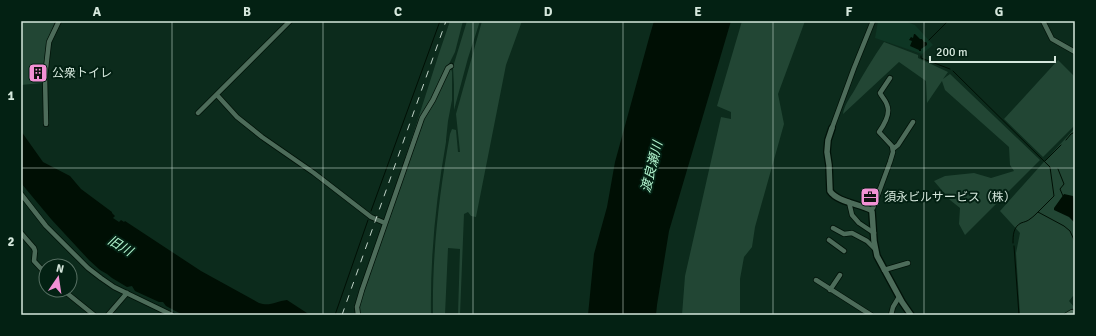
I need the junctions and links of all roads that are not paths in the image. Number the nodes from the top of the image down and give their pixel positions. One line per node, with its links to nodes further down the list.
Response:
1 (59, 21): 11 (street)
2 (290, 21): 8 (street)
3 (873, 21): 12 (street)
4 (1043, 21): 5 (street)
5 (1075, 52)
6 (451, 66): 17 (street)
7 (890, 78): 13 (street)
8 (217, 95): 9 (street); 17 (street)
9 (198, 113)
10 (914, 122): 13 (street)
11 (46, 124)
12 (832, 128): 15 (street)
13 (893, 149): 16 (street)
14 (21, 194): 30 (street)
15 (849, 202): 16 (street); 20 (street)
16 (871, 210): 20 (street)
17 (386, 223): 37 (street)
18 (833, 228): 22 (street)
19 (21, 233): 25 (street)
20 (874, 233): 22 (street)
21 (829, 240): 23 (street)
22 (875, 249): 26 (street)
23 (844, 251)
24 (908, 263): 26 (street)
25 (38, 265)
26 (884, 270): 31 (street)
27 (840, 275): 29 (street)
28 (816, 280): 29 (street)
29 (830, 290): 38 (street)
30 (127, 293): 35 (street); 36 (street)
31 (899, 297): 39 (street); 40 (street)
32 (74, 298): 34 (street)
33 (1072, 312): 41 (street)
34 (94, 315)
35 (108, 315)
36 (172, 315)
37 (358, 315)
38 (871, 315)
39 (891, 315)
40 (911, 315)
41 (1067, 315)

